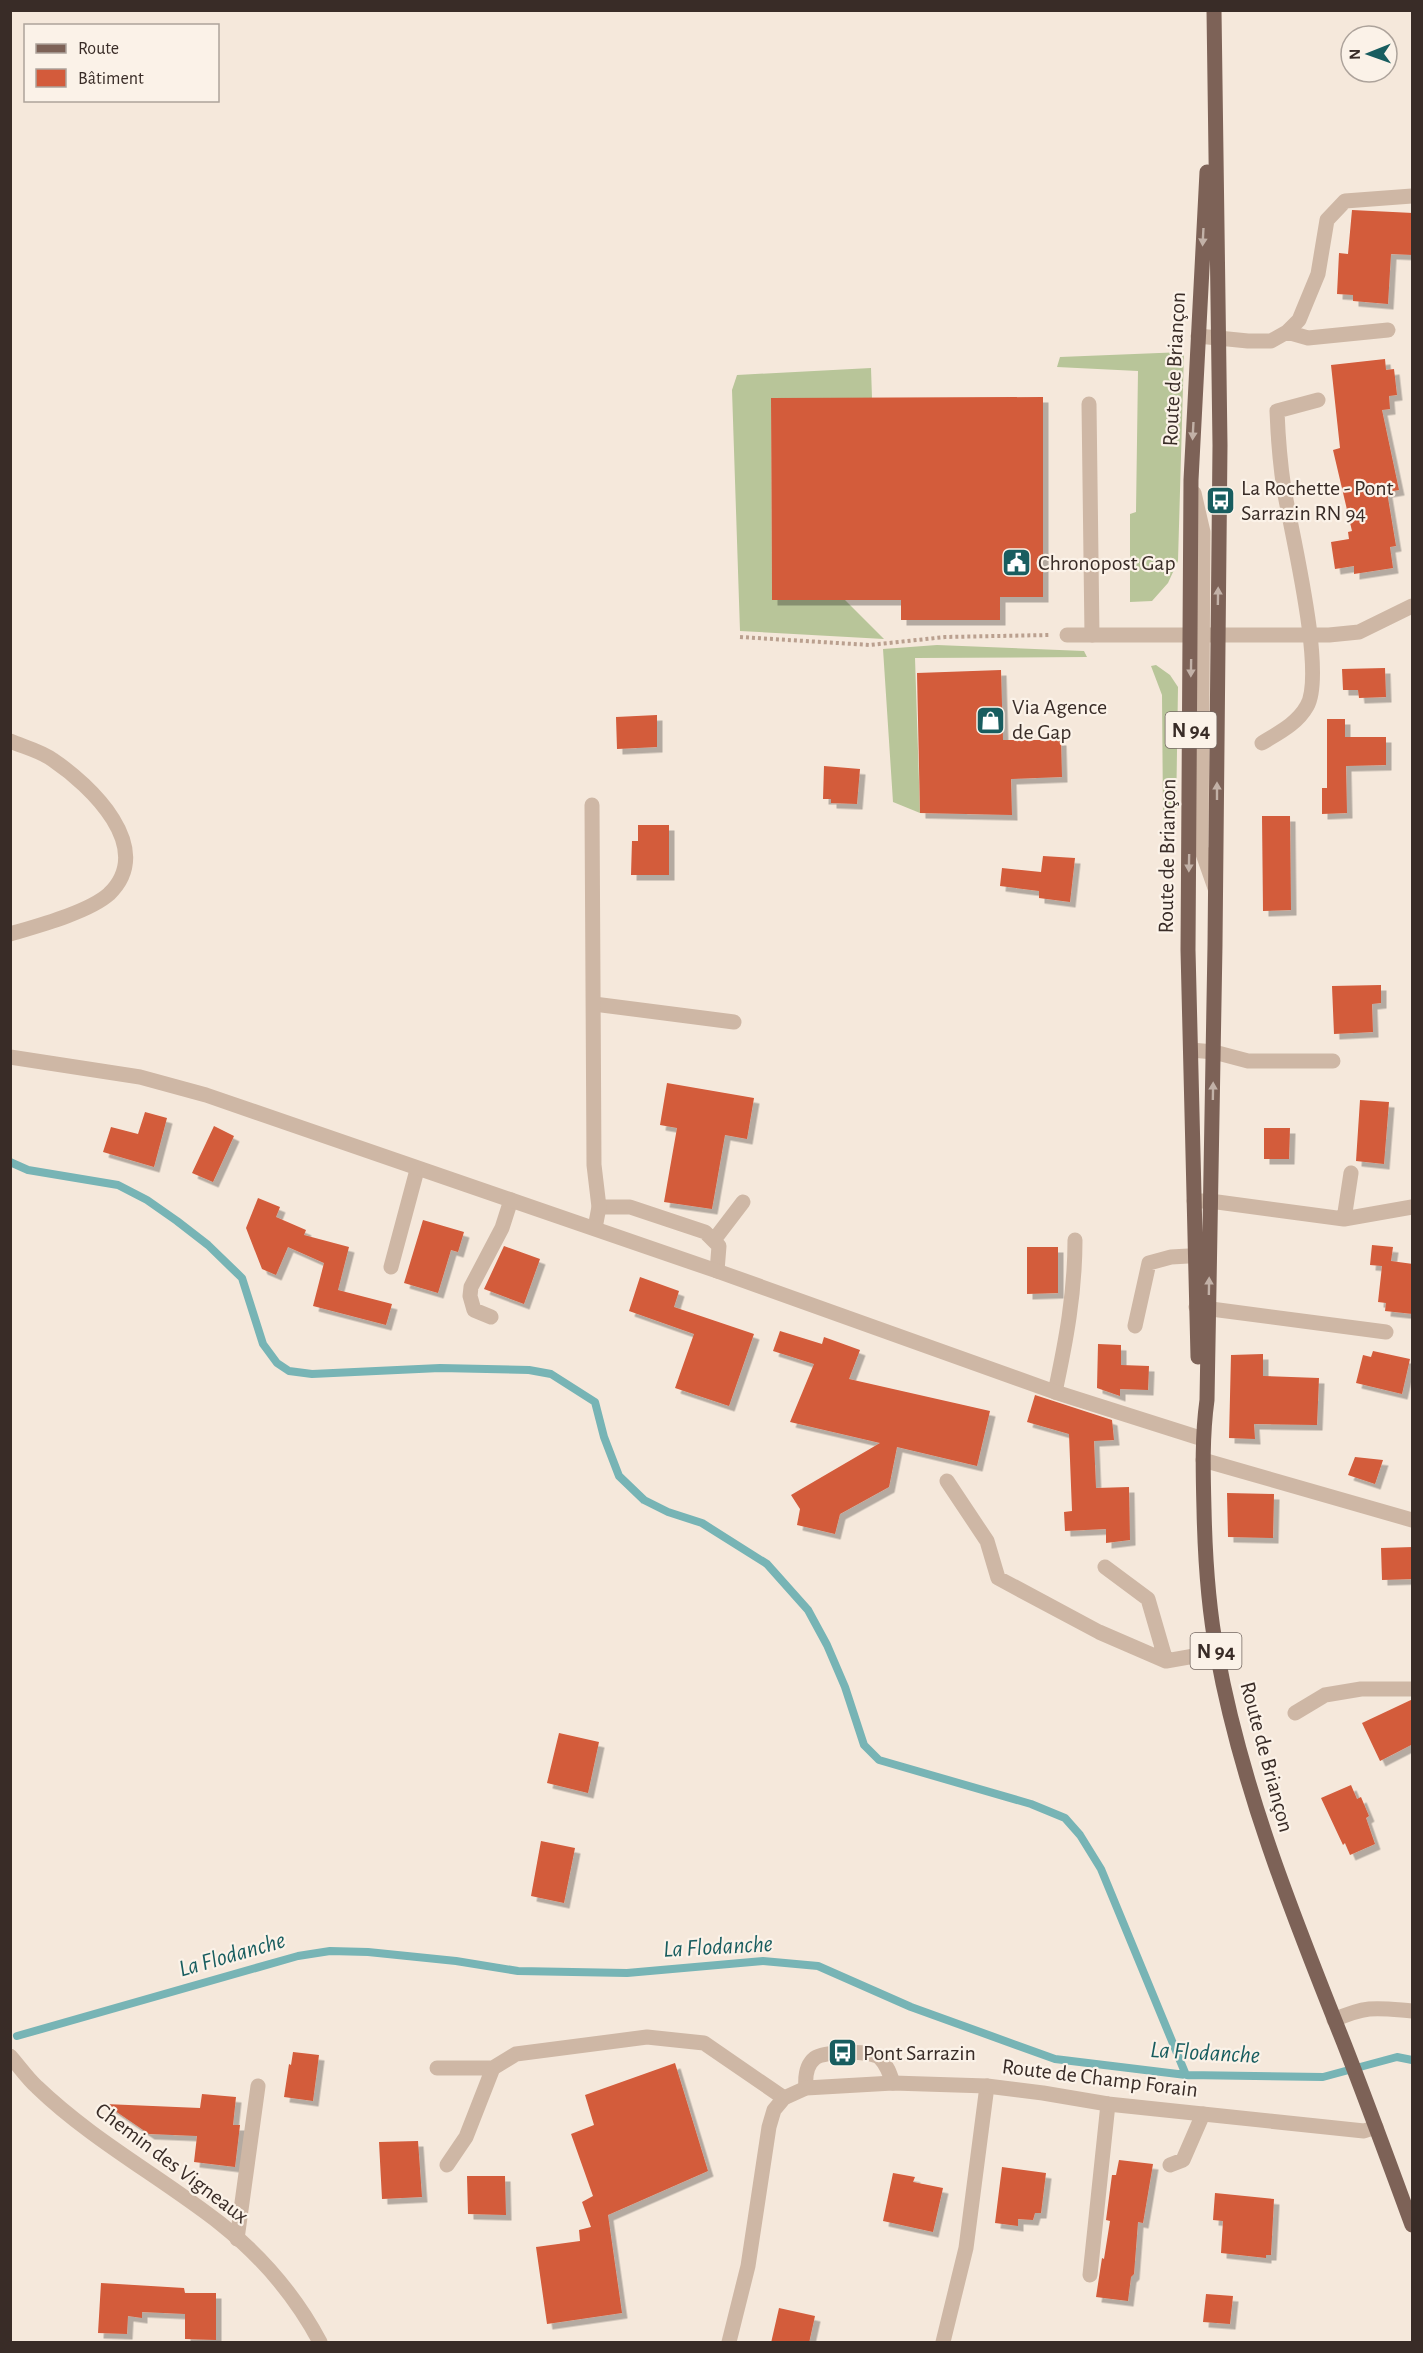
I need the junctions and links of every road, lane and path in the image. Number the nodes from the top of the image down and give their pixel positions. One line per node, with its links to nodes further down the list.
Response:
1 (1214, 10): 2 (main road, Route de Briançon / N 94)
2 (1214, 31): 6 (main road, Route de Briançon / N 94, one-way to 6); 7 (main road, Route de Briançon / N 94)
3 (1413, 196): 5 (street)
4 (1388, 330): 5 (street)
5 (1287, 332): 7 (street)
6 (1198, 336): 7 (street); 11 (main road, Route de Briançon / N 94, one-way to 11)
7 (1218, 337): 11 (main road, Route de Briançon / N 94, one-way to 7)
8 (1318, 400): 14 (street)
9 (1089, 404): 13 (street)
10 (1413, 606): 14 (street)
11 (1204, 634): 13 (street); 14 (street); 22 (main road, Route de Briançon / N 94, one-way to 22); 23 (main road, Route de Briançon / N 94, one-way to 11)
12 (1067, 635): 13 (street); 15 (path)
13 (1092, 635)
14 (1311, 635): 17 (street)
15 (740, 637)
16 (10, 741): 19 (street)
17 (1262, 744)
18 (592, 806): 20 (street)
19 (10, 934)
20 (594, 1004): 21 (street); 32 (street)
21 (734, 1022)
22 (1191, 1050): 23 (street); 29 (main road, Route de Briançon / N 94)
23 (1214, 1052): 25 (street); 30 (main road, Route de Briançon / N 94, one-way to 23)
24 (10, 1058): 26 (street)
25 (1333, 1060)
26 (417, 1170): 28 (street); 39 (street)
27 (1351, 1173): 34 (street)
28 (511, 1200): 35 (street); 42 (street)
29 (1194, 1201): 30 (street); 38 (main road, Route de Briançon / N 94)
30 (1210, 1201): 34 (street); 38 (main road, Route de Briançon / N 94)
31 (743, 1202): 36 (street)
32 (599, 1207): 35 (street); 36 (street)
33 (1413, 1207): 34 (street)
34 (1344, 1219)
35 (594, 1228): 40 (street)
36 (714, 1240): 40 (street)
37 (1075, 1240): 45 (street)
38 (1202, 1256): 41 (main road, Route de Briançon / N 94); 43 (street)
39 (391, 1267)
40 (717, 1271): 45 (street)
41 (1202, 1308): 44 (street); 46 (main road, Route de Briançon / N 94)
42 (491, 1317)
43 (1135, 1326)
44 (1386, 1332)
45 (1055, 1392): 46 (street)
46 (1203, 1434): 47 (main road, Route de Briançon / N 94)
47 (1203, 1460): 49 (street); 51 (main road, Route de Briançon / N 94)
48 (947, 1481): 52 (street)
49 (1413, 1520)
50 (1105, 1567): 52 (street)
51 (1217, 1652): 52 (street); 56 (main road, Route de Briançon / N 94)
52 (1166, 1661)
53 (1413, 1689): 54 (street)
54 (1295, 1713)
55 (1413, 2011): 56 (street)
56 (1335, 2020): 68 (main road, Route de Briançon / N 94)
57 (10, 2056): 60 (street, Chemin des Vigneaux)
58 (437, 2068): 59 (street)
59 (493, 2068): 65 (street); 70 (street)
60 (16, 2070): 72 (street, Chemin des Vigneaux)
61 (893, 2083): 63 (street, Route de Champ Forain); 64 (street, Route de Champ Forain); 64 (street)
62 (258, 2086): 72 (street)
63 (987, 2086): 66 (street, Route de Champ Forain); 76 (street)
64 (806, 2088): 65 (street, Route de Champ Forain)
65 (784, 2098): 75 (street)
66 (1108, 2104): 67 (street, Route de Champ Forain); 73 (street)
67 (1203, 2114): 68 (street, Route de Champ Forain); 69 (street)
68 (1376, 2127): 71 (main road, N 94)
69 (1170, 2164)
70 (447, 2165)
71 (1413, 2224)
72 (237, 2239): 74 (street, Chemin des Vigneaux)
73 (1090, 2275)
74 (320, 2343)
75 (729, 2343)
76 (943, 2343)

